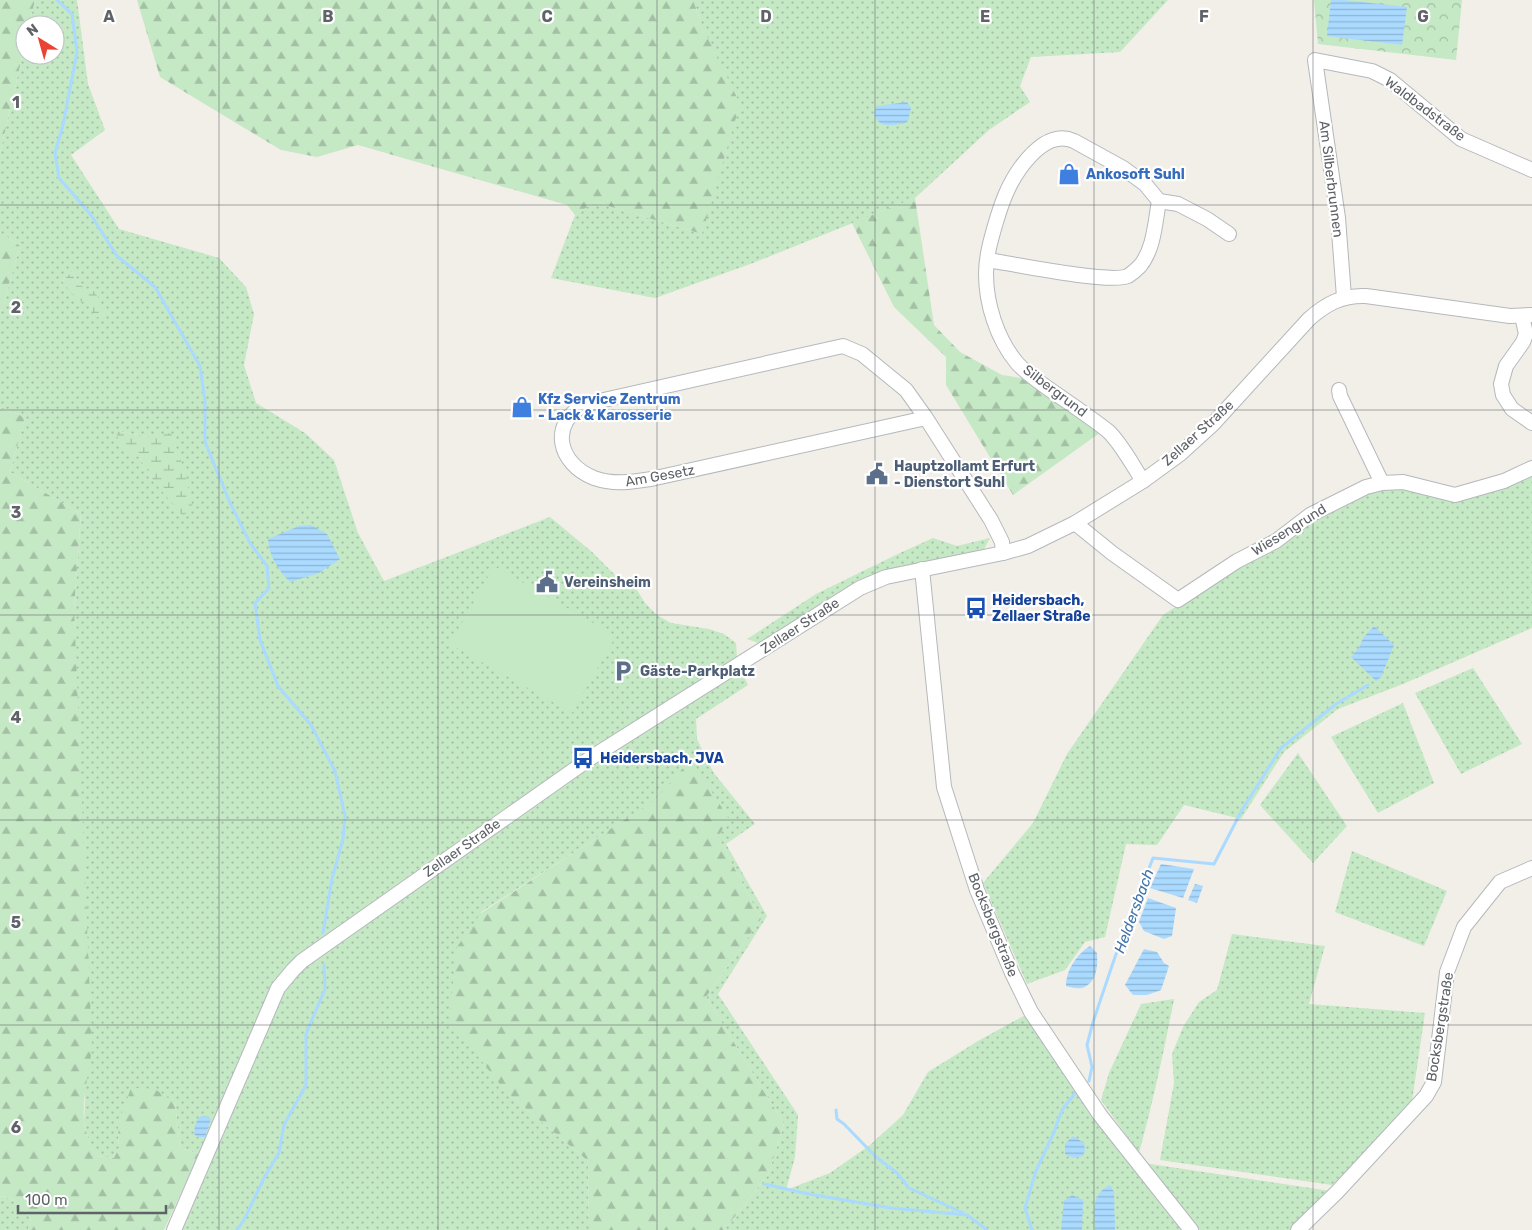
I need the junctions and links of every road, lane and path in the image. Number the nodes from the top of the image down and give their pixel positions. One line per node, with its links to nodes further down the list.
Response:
1 (1315, 60): 2 (street, Waldbadstraße); 6 (street, Am Silberbrunnen)
2 (1532, 170)
3 (1159, 201): 4 (street); 5 (street); 5 (street, Silbergrund)
4 (1229, 234)
5 (988, 260): 12 (street, Silbergrund)
6 (1344, 297): 7 (street, Zellaer Straße); 12 (street, Zellaer Straße)
7 (1527, 316): 10 (street)
8 (1339, 390): 13 (street)
9 (926, 418): 9 (street, Am Gesetz); 15 (street, Am Gesetz)
10 (1532, 423)
11 (1532, 468): 13 (street, Wiesengrund)
12 (1143, 481): 14 (street, Zellaer Straße)
13 (1382, 483): 14 (street, Wiesengrund)
14 (1075, 523): 15 (street, Zellaer Straße)
15 (1003, 553): 16 (street, Zellaer Straße)
16 (922, 569): 18 (street, Zellaer Straße); 19 (street, Bocksbergstraße)
17 (1532, 868): 20 (street, Bocksbergstraße)
18 (174, 1230)
19 (1191, 1230)
20 (1298, 1230)

